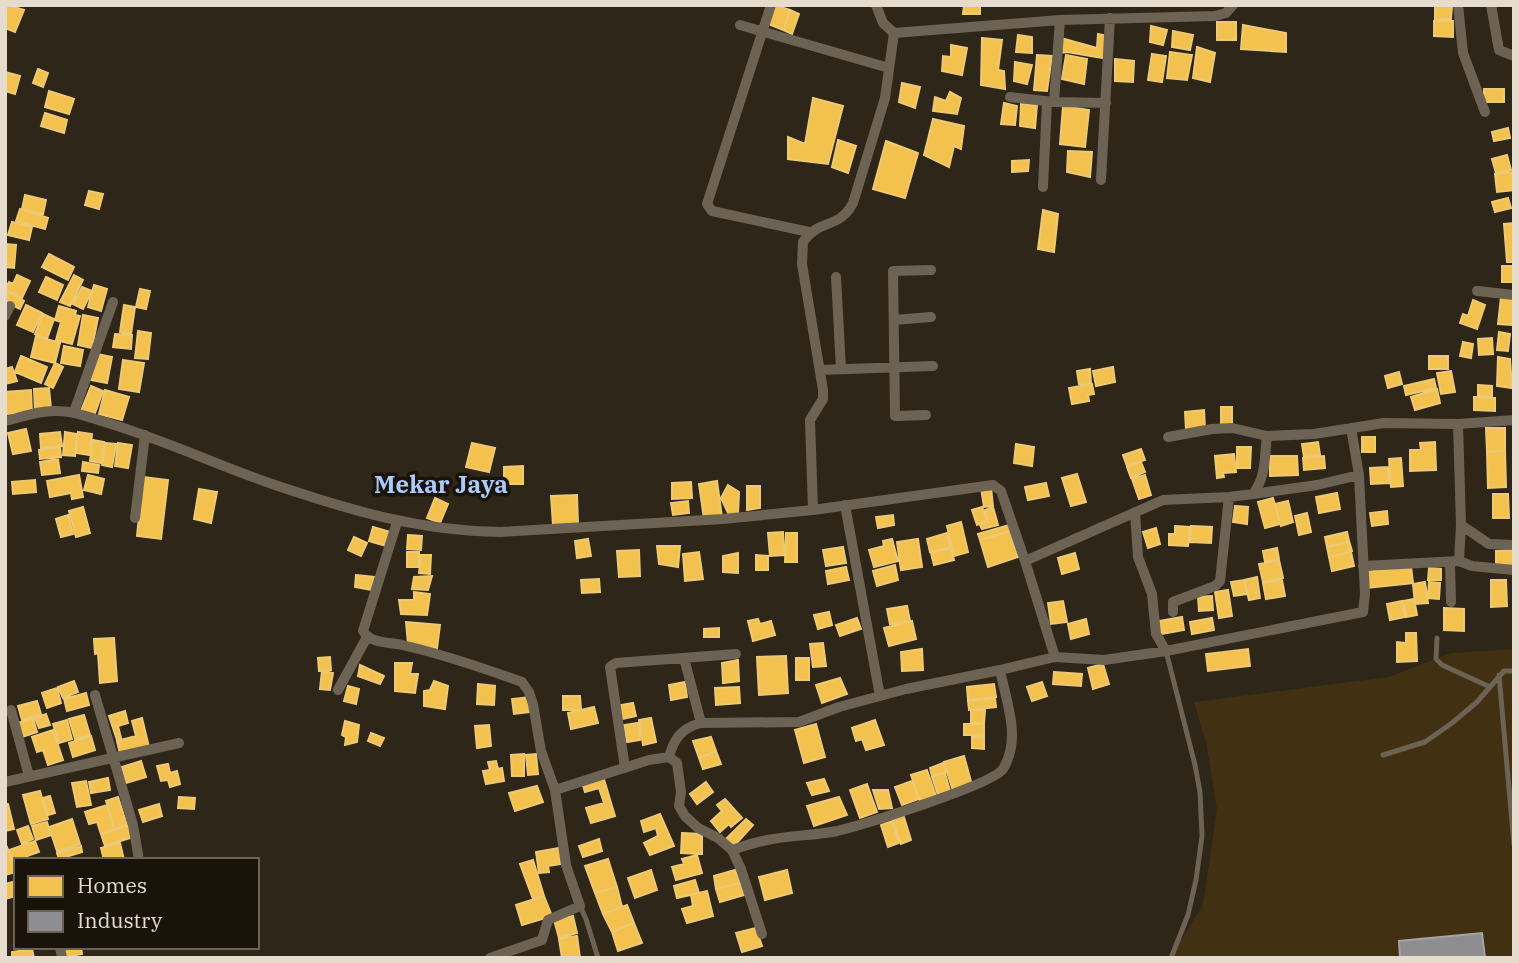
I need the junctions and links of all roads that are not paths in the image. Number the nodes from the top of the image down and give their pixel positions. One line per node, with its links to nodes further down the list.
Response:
1 (771, 5): 9 (street)
2 (876, 5): 10 (street)
3 (1233, 5): 6 (street)
4 (1458, 5): 16 (street)
5 (1491, 5): 11 (street)
6 (1110, 18): 7 (street); 15 (street)
7 (1060, 20): 10 (street); 14 (street)
8 (740, 25): 9 (street)
9 (763, 32): 12 (street); 19 (street)
10 (894, 33): 12 (street)
11 (1514, 56)
12 (889, 68): 19 (street)
13 (1010, 97): 14 (street)
14 (1050, 102): 15 (street); 18 (street)
15 (1106, 103): 17 (street)
16 (1485, 113)
17 (1101, 180)
18 (1043, 187)
19 (809, 232): 30 (street)
20 (931, 270): 26 (street)
21 (836, 277): 29 (street)
22 (1477, 291): 23 (street)
23 (1514, 295)
24 (113, 302): 31 (street)
25 (931, 317): 26 (street)
26 (894, 320): 28 (street)
27 (933, 366): 28 (street)
28 (894, 367): 29 (street); 32 (street)
29 (841, 369): 30 (street)
30 (820, 370): 44 (street)
31 (74, 412): 34 (street); 37 (street)
32 (926, 415)
33 (1514, 420): 35 (street)
34 (5, 421)
35 (1458, 424): 36 (street); 48 (street)
36 (1351, 428): 38 (street); 40 (street)
37 (145, 435): 46 (street); 47 (street)
38 (1267, 436): 39 (street); 41 (street)
39 (1168, 437)
40 (1359, 475): 41 (street); 52 (street)
41 (1253, 494): 42 (street)
42 (1228, 497): 45 (street); 55 (street)
43 (845, 505): 44 (street); 50 (street); 68 (street)
44 (813, 510): 47 (street)
45 (1135, 512): 50 (street); 58 (street)
46 (135, 518)
47 (397, 522): 56 (street)
48 (1461, 525): 49 (street); 51 (street)
49 (1514, 545)
50 (1025, 561): 60 (street)
51 (1455, 562): 52 (street); 53 (street); 54 (street)
52 (1363, 566): 58 (street)
53 (1514, 570)
54 (1451, 602)
55 (1173, 612)
56 (367, 637): 66 (street); 78 (street)
57 (1437, 638): 65 (lane)
58 (1166, 651): 60 (street); 87 (lane)
59 (736, 654): 61 (street)
60 (1055, 657): 62 (street)
61 (684, 658): 70 (street); 75 (street)
62 (1000, 670): 68 (street); 81 (street)
63 (1514, 671): 64 (lane)
64 (1499, 675): 65 (lane); 79 (lane)
65 (1488, 686): 72 (lane)
66 (338, 690)
67 (95, 695): 73 (street)
68 (880, 696): 70 (street)
69 (11, 710): 76 (street)
70 (701, 723): 74 (street)
71 (179, 743): 73 (street)
72 (1383, 755)
73 (113, 757): 76 (street); 82 (street)
74 (669, 757): 75 (street); 81 (street)
75 (625, 768): 78 (street)
76 (29, 776): 77 (street)
77 (5, 782)
78 (555, 790): 83 (street)
79 (1513, 839): 80 (lane)
80 (1514, 845)
81 (732, 850): 84 (street)
82 (139, 858)
83 (579, 906): 85 (street); 86 (lane)
84 (762, 934)
85 (490, 958)
86 (598, 958)
87 (1171, 958)

